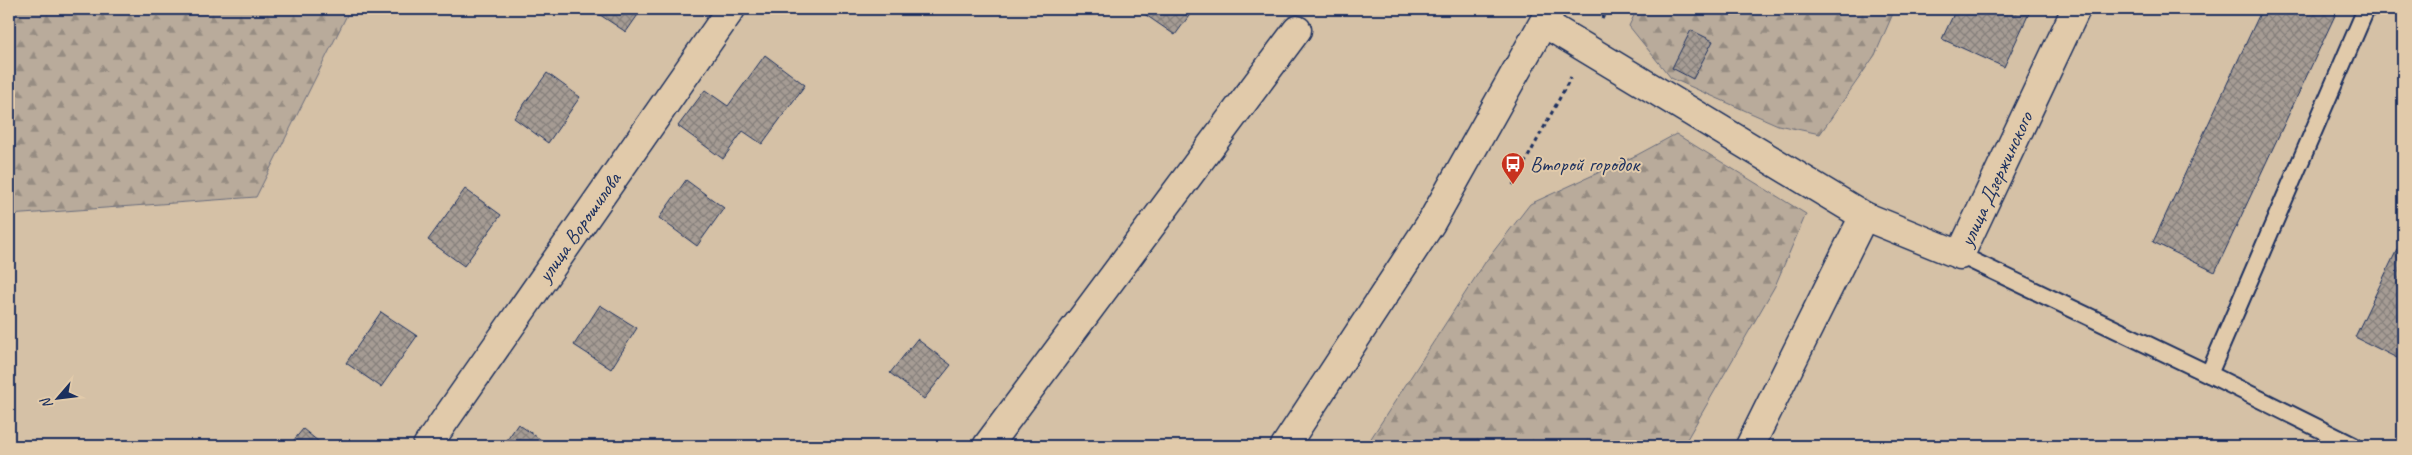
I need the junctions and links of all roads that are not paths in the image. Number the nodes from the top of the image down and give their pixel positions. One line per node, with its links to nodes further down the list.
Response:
1 (731, 9): 9 (street, улица Ворошилова)
2 (2076, 9): 7 (street, улица Дзержинского)
3 (2366, 9): 8 (lane)
4 (1548, 16): 6 (street, улица Дзержинского); 11 (street)
5 (1297, 30): 10 (street)
6 (1864, 216): 7 (street, улица Дзержинского); 12 (street)
7 (1960, 255): 8 (lane)
8 (2209, 374): 13 (lane)
9 (427, 446)
10 (987, 446)
11 (1286, 446)
12 (1750, 446)
13 (2354, 446)

